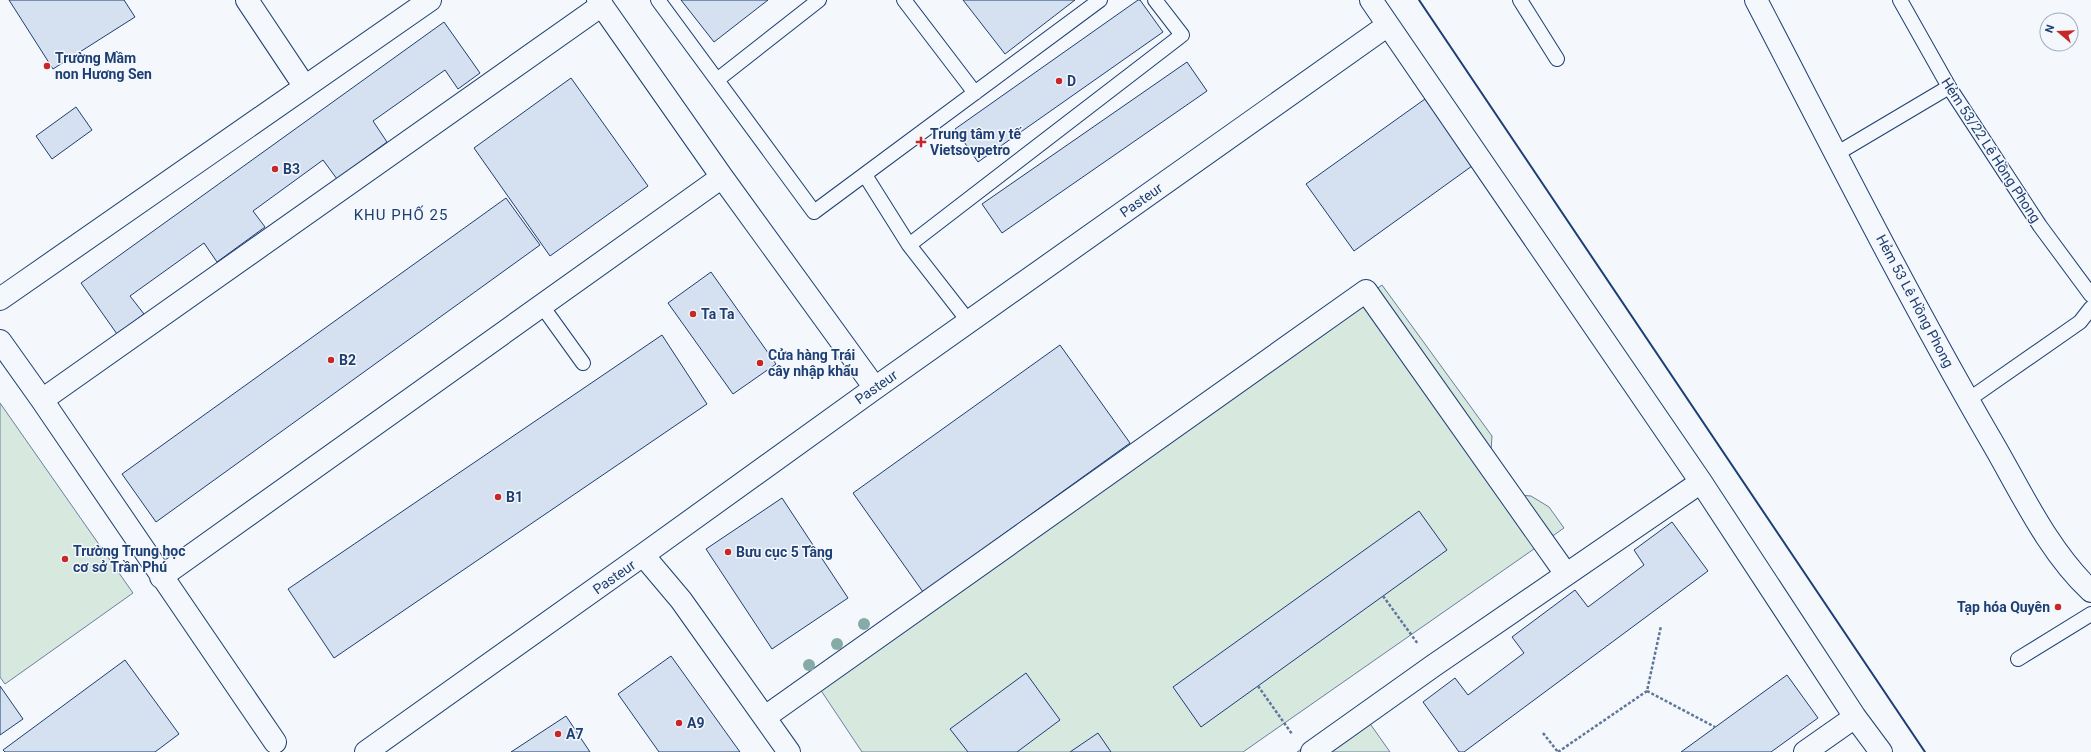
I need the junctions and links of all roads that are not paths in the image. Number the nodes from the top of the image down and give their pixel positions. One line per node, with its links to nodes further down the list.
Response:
1 (248, 0): 16 (street)
2 (430, 0): 16 (street)
3 (658, 0): 15 (lane)
4 (819, 0): 15 (lane)
5 (904, 0): 18 (lane)
6 (1100, 0): 18 (lane)
7 (1155, 0): 22 (lane)
8 (1371, 0): 13 (street)
9 (1520, 0): 14 (lane)
10 (1756, 0): 19 (street, Hẻm 53 Lê Hồng Phong)
11 (1900, 0): 17 (lane, Hẻm 53/22 Lê Hồng Phong)
12 (600, 3): 21 (street); 31 (street)
13 (1388, 25): 27 (street, Pasteur); 33 (street)
14 (1557, 59)
15 (717, 80): 20 (lane)
16 (305, 87): 24 (street)
17 (1949, 87): 19 (lane); 23 (lane, Hẻm 53/22 Lê Hồng Phong)
18 (975, 93): 20 (lane)
19 (1836, 154): 32 (street, Hẻm 53 Lê Hồng Phong)
20 (865, 175): 22 (lane)
21 (722, 177): 25 (street); 30 (street)
22 (909, 245): 27 (lane)
23 (2091, 295)
24 (0, 299)
25 (542, 306): 29 (lane); 36 (street)
26 (2091, 308): 32 (lane)
27 (969, 322): 30 (street, Pasteur)
28 (0, 341): 31 (street)
29 (583, 363)
30 (875, 388): 34 (street, Pasteur)
31 (42, 400): 36 (street)
32 (1968, 400): 37 (street, Hẻm 53 Lê Hồng Phong)
33 (1701, 482): 35 (street); 41 (street)
34 (643, 556): 40 (street); 44 (street, Pasteur)
35 (1566, 574): 40 (street); 43 (street)
36 (161, 577): 42 (street)
37 (2091, 591)
38 (2091, 614): 39 (lane)
39 (2018, 659)
40 (765, 717): 45 (street)
41 (1855, 717): 46 (street); 47 (street)
42 (275, 742)
43 (1304, 746)
44 (366, 752)
45 (789, 752)
46 (1805, 752)
47 (1881, 752)

